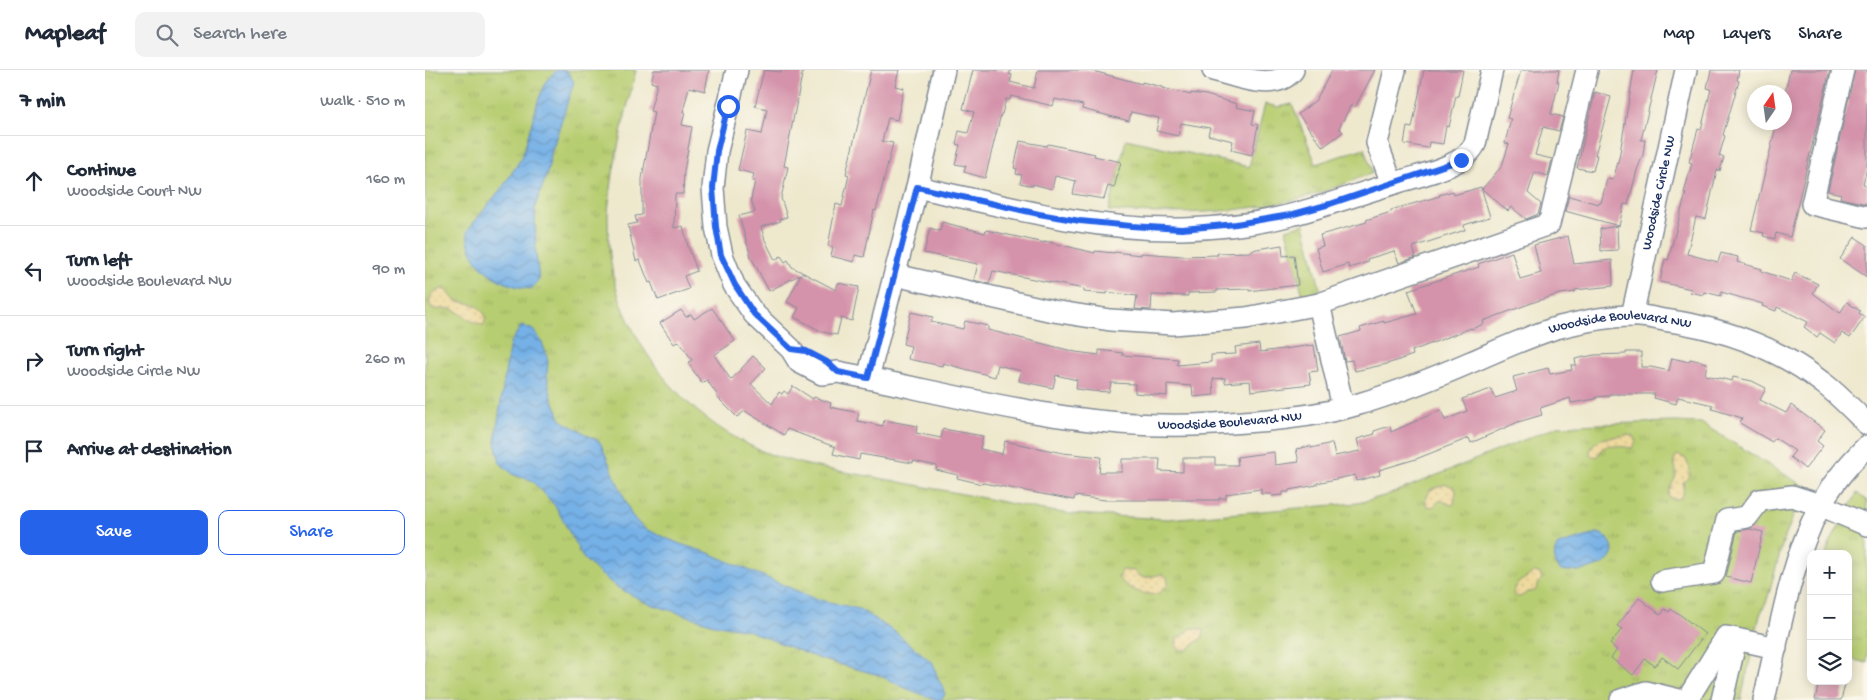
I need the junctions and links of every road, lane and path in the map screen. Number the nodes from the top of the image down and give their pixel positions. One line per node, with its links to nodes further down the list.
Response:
1 (737, 70): 16 (street, Woodside Boulevard NW)
2 (944, 70): 11 (street)
3 (1213, 70): 4 (street)
4 (1293, 70)
5 (1395, 70): 10 (street)
6 (1493, 70): 10 (street)
7 (1587, 70): 14 (street)
8 (1686, 70): 15 (street, Woodside Circle NW)
9 (1843, 70): 12 (street)
10 (1392, 184): 11 (street)
11 (917, 187): 13 (street)
12 (1867, 217)
13 (895, 275): 14 (street); 16 (street)
14 (1319, 304): 17 (street)
15 (1632, 316): 17 (street, Woodside Boulevard NW); 18 (street, Woodside Boulevard NW)
16 (868, 378): 17 (street, Woodside Boulevard NW)
17 (1343, 407)
18 (1867, 424)
19 (1867, 446): 20 (street)
20 (1821, 505): 21 (street); 22 (street); 24 (street)
21 (1867, 525)
22 (1662, 581)
23 (1736, 639): 24 (street); 27 (street); 28 (street)
24 (1776, 648): 29 (street)
25 (1621, 700): 26 (street)
26 (1679, 700)
27 (1687, 700)
28 (1722, 700)
29 (1764, 700)

